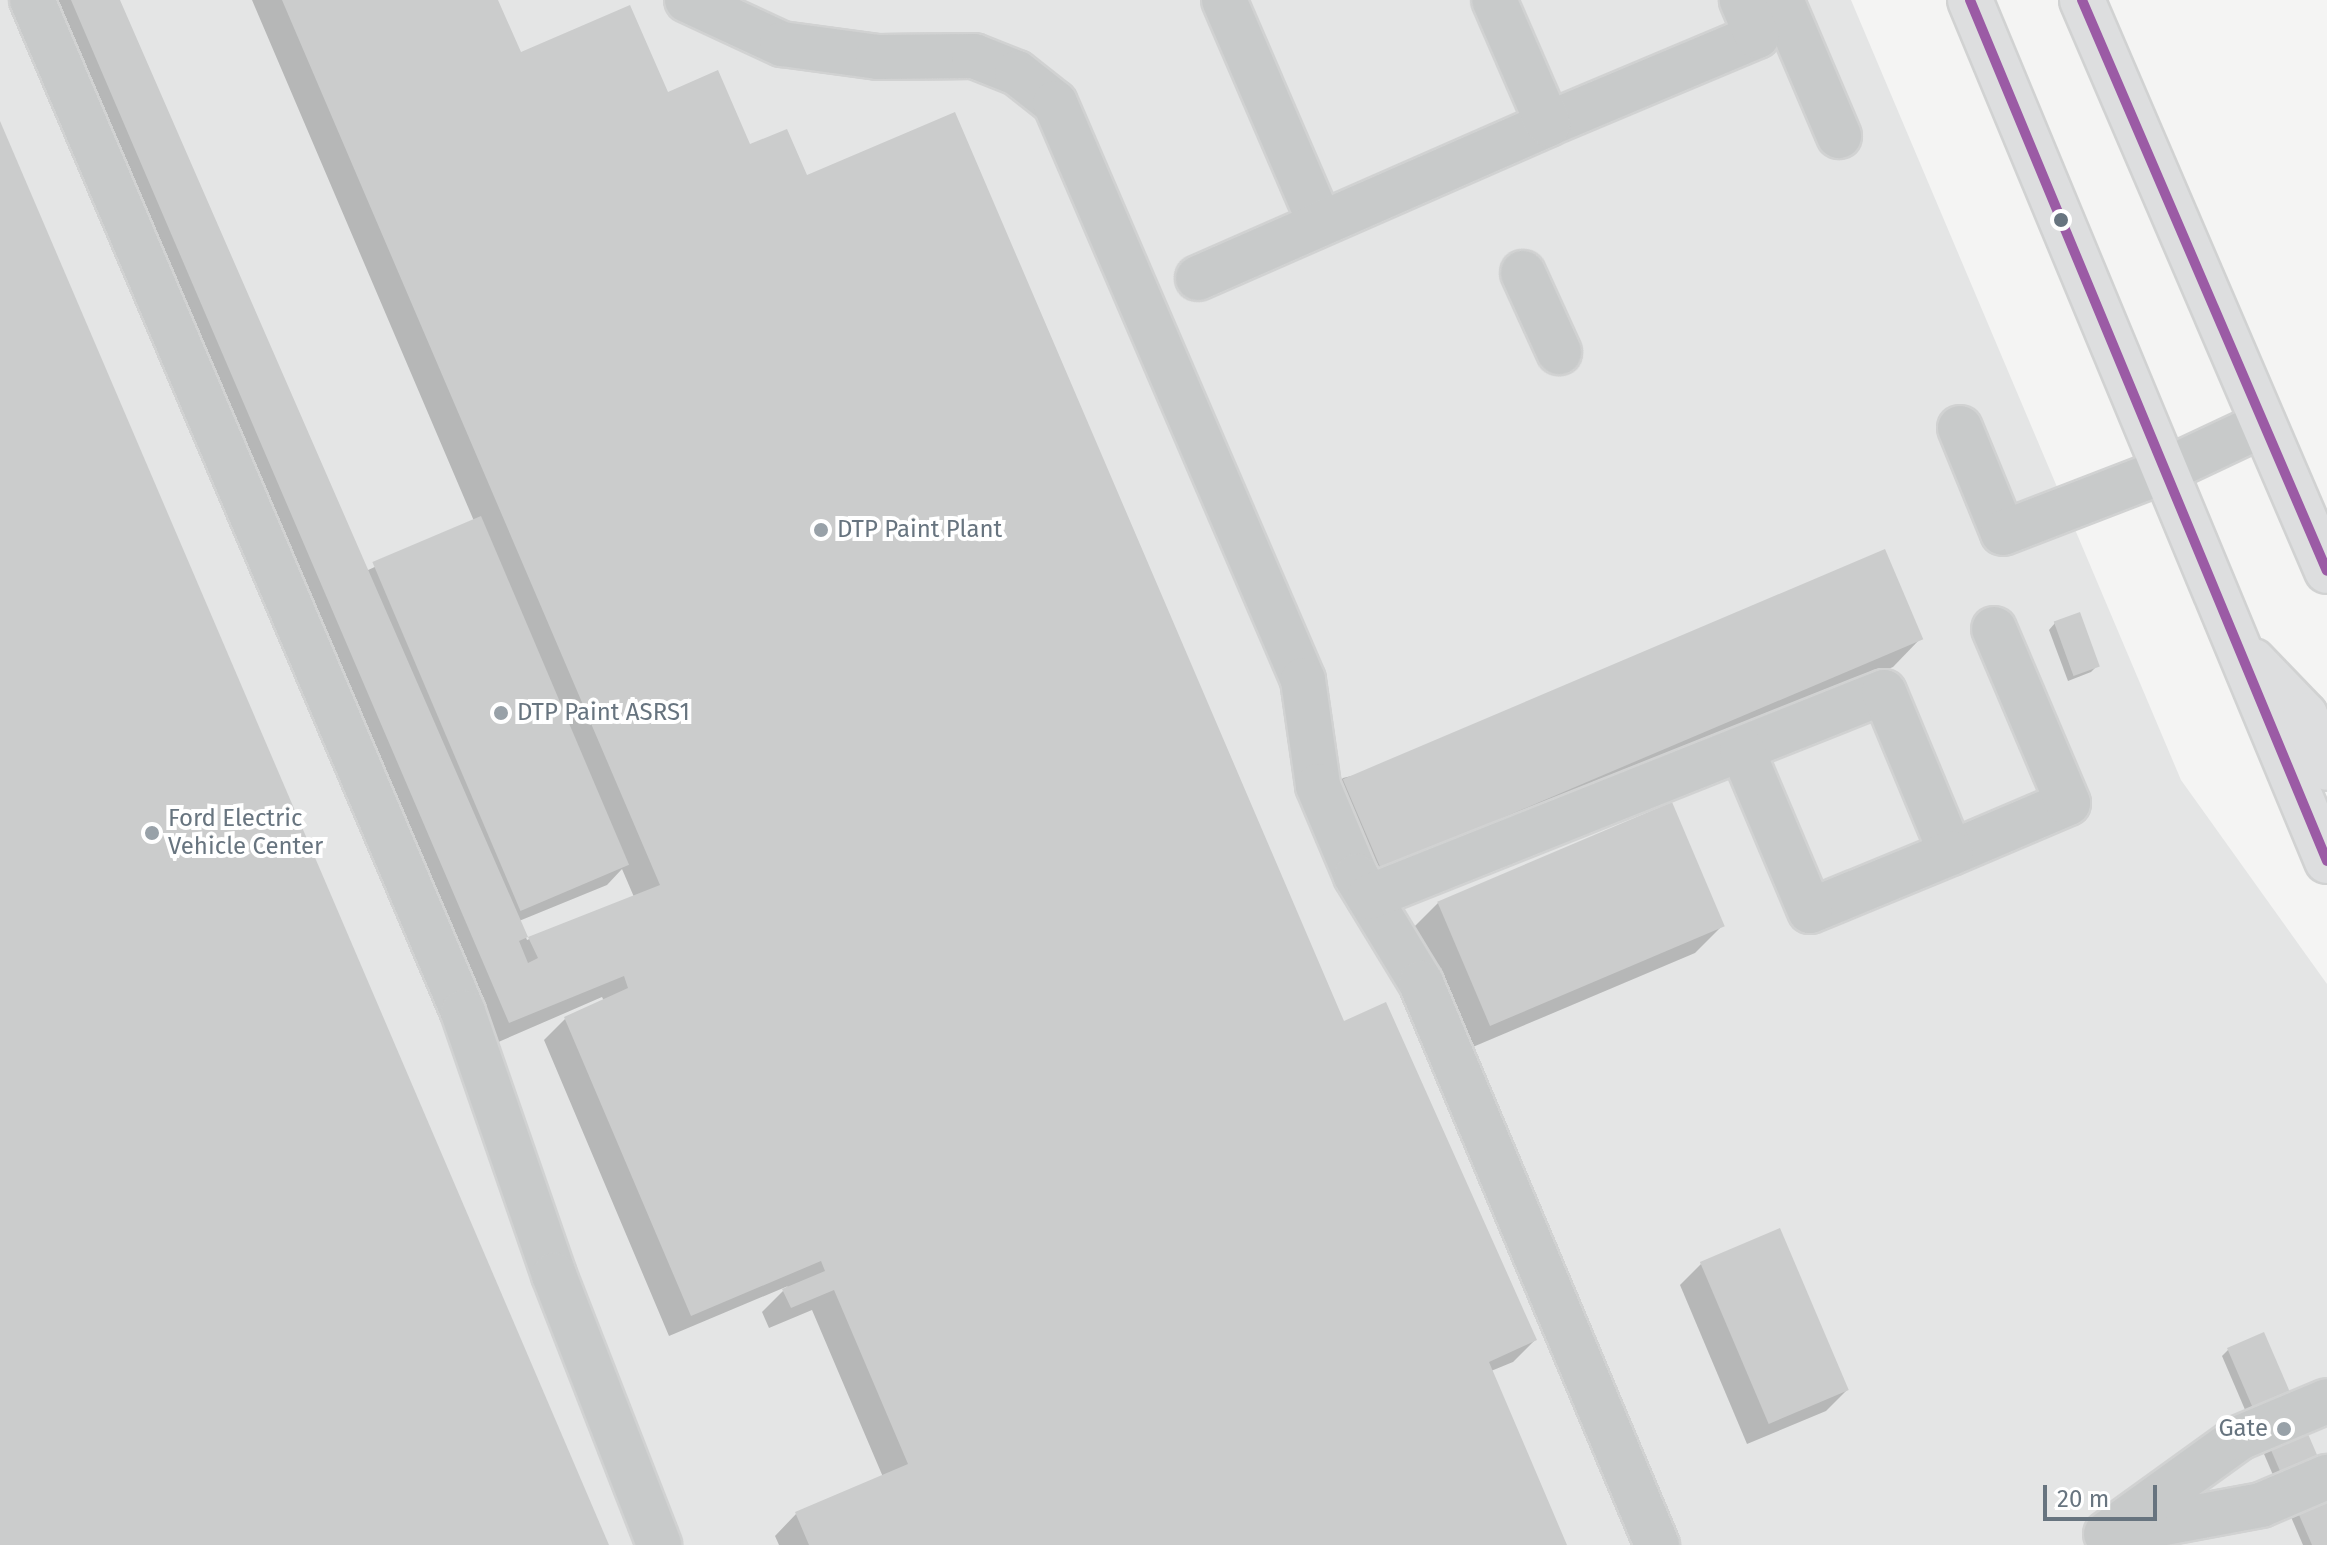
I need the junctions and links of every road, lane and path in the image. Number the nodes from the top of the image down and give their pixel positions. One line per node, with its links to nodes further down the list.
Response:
1 (32, 0): 29 (lane)
2 (687, 0): 25 (lane)
3 (1224, 0): 11 (lane)
4 (1494, 0): 9 (lane)
5 (1742, 0): 9 (lane)
6 (1781, 0): 10 (lane)
7 (1970, 0): 17 (main road)
8 (2082, 0): 15 (main road)
9 (1548, 124): 11 (lane)
10 (1839, 136)
11 (1320, 223): 13 (lane)
12 (1523, 273): 14 (lane)
13 (1198, 278)
14 (1559, 352)
15 (2264, 424): 17 (lane); 18 (main road)
16 (1960, 428): 17 (lane)
17 (2164, 471): 20 (main road)
18 (2327, 571)
19 (1994, 629): 23 (lane)
20 (2235, 642): 22 (main road); 24 (main road)
21 (1742, 750): 23 (lane); 23 (lane); 25 (lane)
22 (2327, 768)
23 (1951, 853)
24 (2327, 861)
25 (1369, 897): 30 (lane)
26 (2327, 1401): 28 (lane)
27 (2327, 1477): 28 (lane)
28 (2093, 1540)
29 (659, 1545)
30 (1657, 1545)

